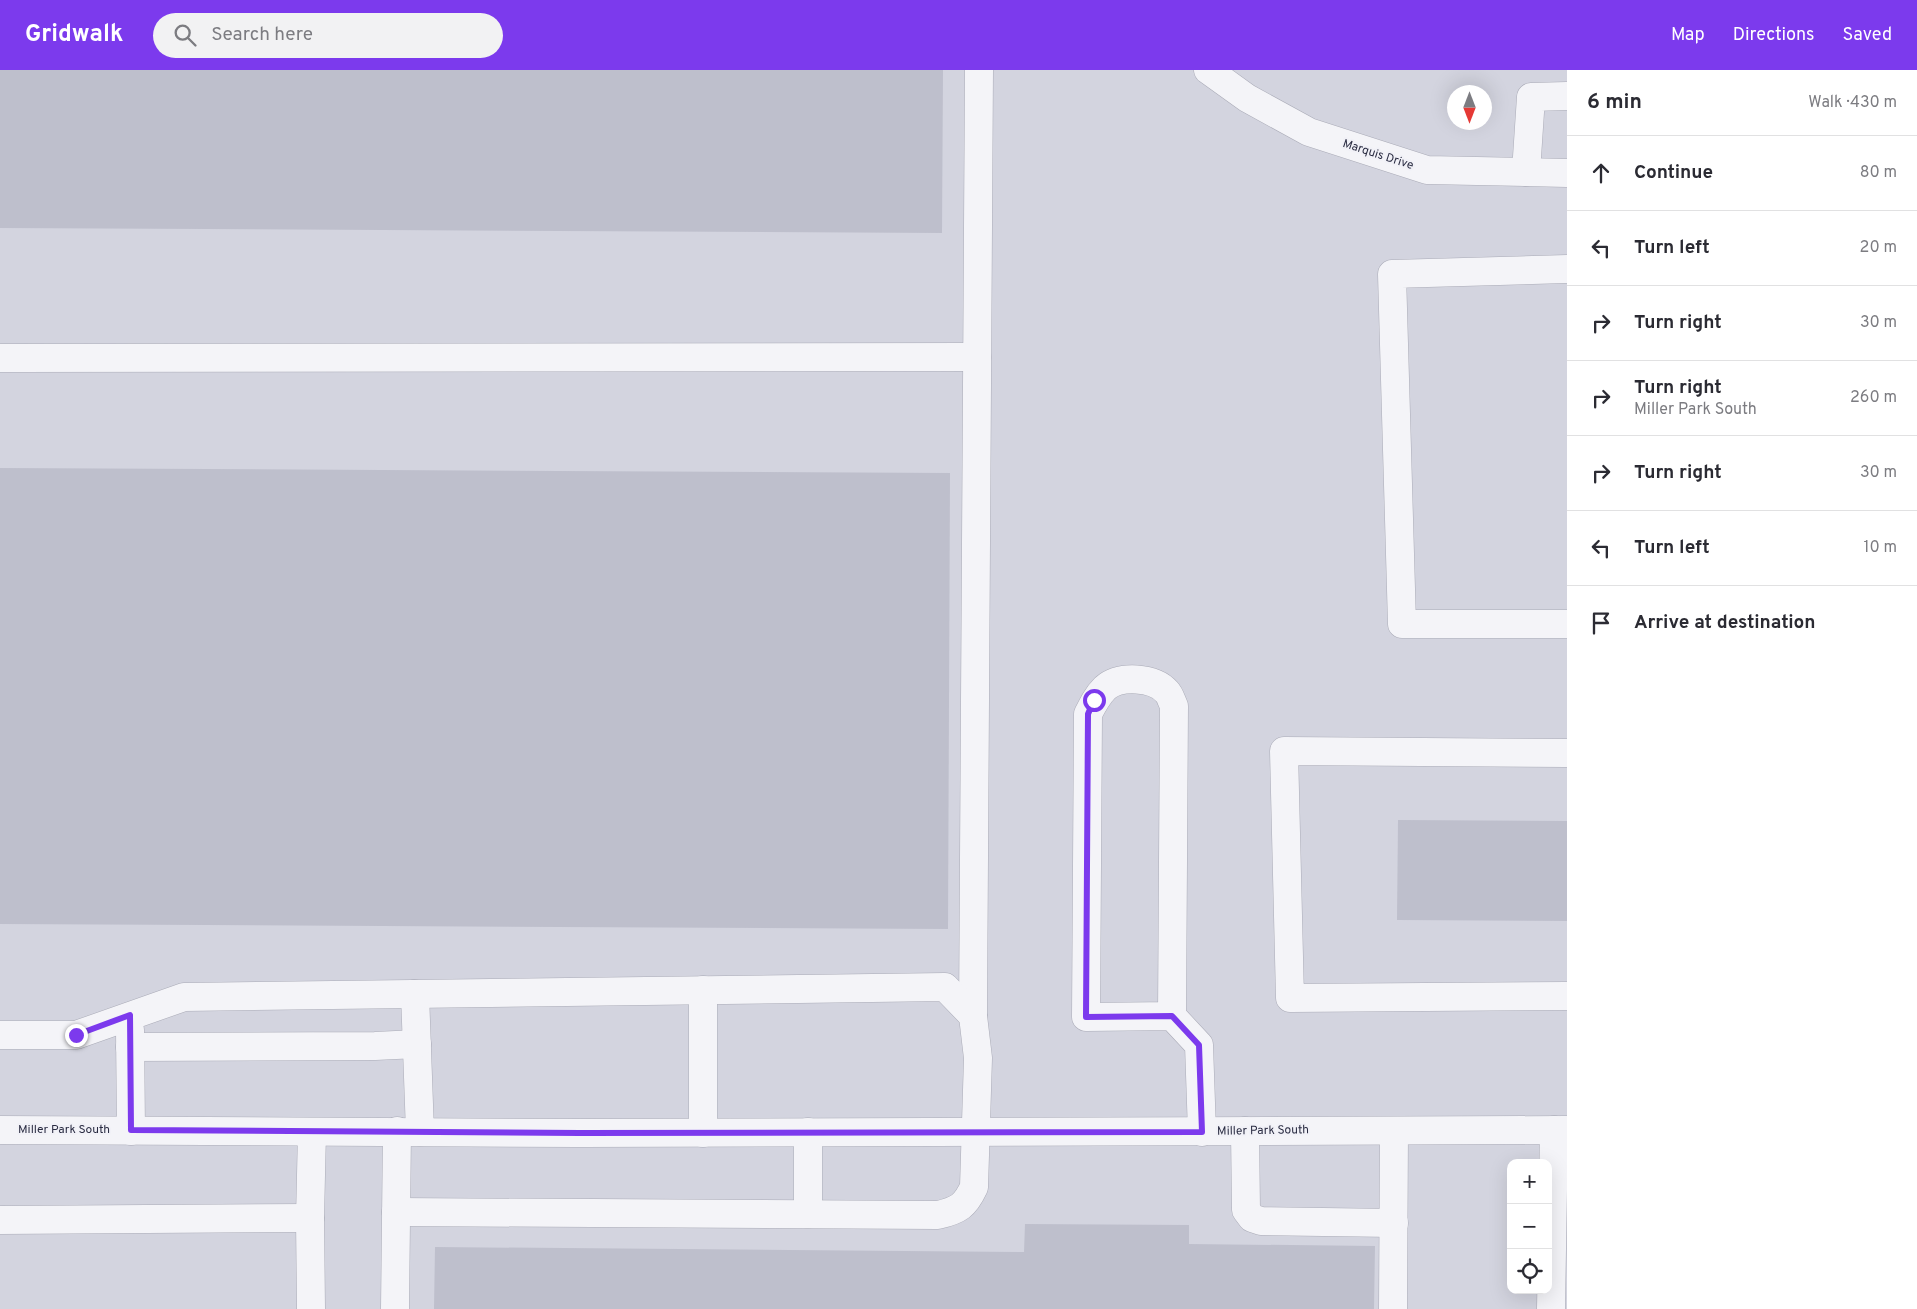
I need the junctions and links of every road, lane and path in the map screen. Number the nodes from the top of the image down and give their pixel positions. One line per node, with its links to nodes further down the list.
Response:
1 (979, 70): 7 (street)
2 (1208, 70): 4 (street, Marquis Drive)
3 (1567, 96): 4 (street)
4 (1526, 172): 5 (street, Marquis Drive)
5 (1567, 173)
6 (1567, 269): 9 (street)
7 (977, 357): 8 (street); 15 (street)
8 (0, 358)
9 (1567, 624)
10 (1567, 753): 13 (street)
11 (703, 990): 12 (street); 15 (street); 30 (street)
12 (415, 994): 14 (street); 18 (street)
13 (1567, 996)
14 (130, 1015): 17 (street); 19 (street)
15 (973, 1016): 28 (street)
16 (1172, 1016): 16 (street); 29 (street)
17 (0, 1036)
18 (417, 1044): 19 (street); 26 (street)
19 (130, 1047): 21 (street)
20 (0, 1130): 21 (street, Miller Park South)
21 (131, 1130): 25 (street, Miller Park South)
22 (1394, 1130): 23 (street, Miller Park South); 24 (street, Miller Park South); 35 (street)
23 (1560, 1130): 36 (street)
24 (1245, 1131): 29 (street, Miller Park South); 35 (street)
25 (312, 1132): 26 (street, Miller Park South); 33 (street)
26 (409, 1132): 30 (street, Miller Park South); 31 (street)
27 (808, 1132): 28 (street, Miller Park South); 30 (street, Miller Park South); 32 (street)
28 (975, 1132): 29 (street, Miller Park South); 32 (street)
29 (1202, 1132)
30 (703, 1133)
31 (396, 1212): 32 (street); 38 (street)
32 (808, 1214)
33 (310, 1218): 34 (street); 37 (street)
34 (0, 1220)
35 (1394, 1223): 39 (street)
36 (1560, 1236): 40 (street)
37 (311, 1309)
38 (395, 1309)
39 (1393, 1309)
40 (1551, 1309)

